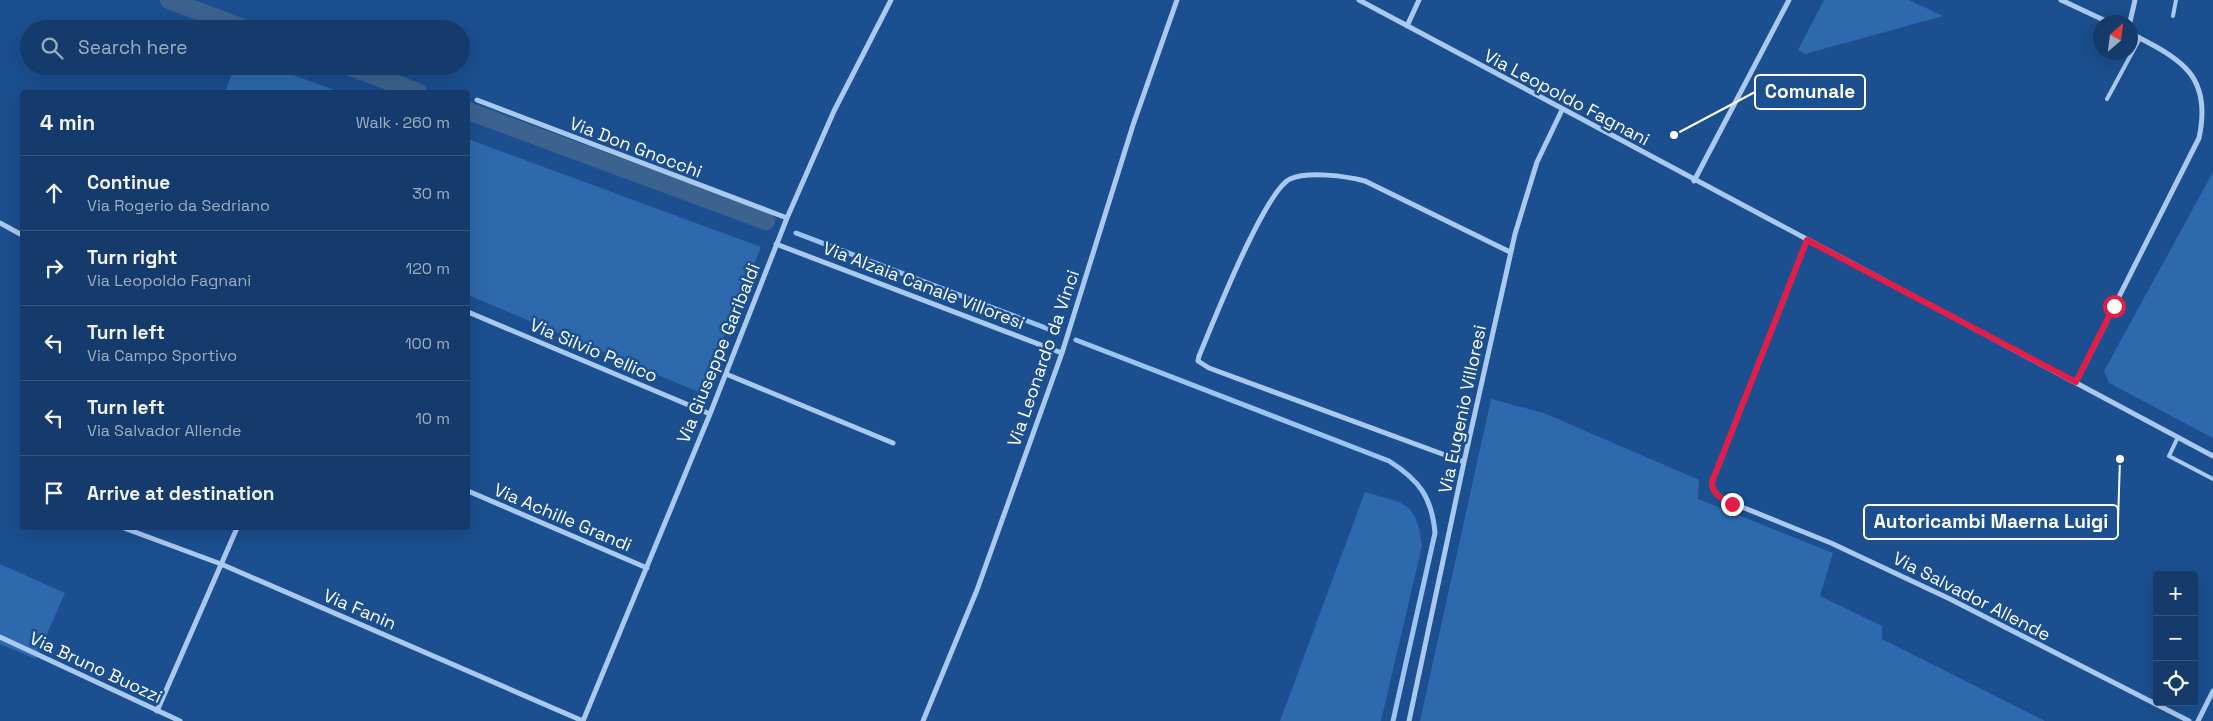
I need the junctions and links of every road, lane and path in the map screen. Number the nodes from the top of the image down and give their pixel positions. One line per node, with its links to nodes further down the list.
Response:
1 (891, 0): 18 (street, Via Giuseppe Garibaldi)
2 (1177, 0): 25 (street, Via Leonardo da Vinci)
3 (1359, 0): 12 (street, Via Leopoldo Fagnani)
4 (1419, 0): 12 (street)
5 (1789, 0): 17 (street)
6 (2061, 0): 9 (street)
7 (2135, 0): 10 (street)
8 (2176, 0): 11 (lane)
9 (2093, 15)
10 (2132, 15)
11 (2173, 16)
12 (1407, 26): 16 (street, Via Leopoldo Fagnani)
13 (2140, 38): 14 (lane); 27 (street)
14 (2107, 99)
15 (476, 100): 18 (street, Via Don Gnocchi)
16 (1562, 110): 17 (street, Via Leopoldo Fagnani); 23 (street, Via Eugenio Villoresi)
17 (1694, 180): 21 (street, Via Leopoldo Fagnani)
18 (786, 218): 22 (street, Via Giuseppe Garibaldi)
19 (0, 223): 20 (street)
20 (20, 234)
21 (1807, 240): 27 (street, Via Leopoldo Fagnani); 48 (street, Via Salvador Allende)
22 (776, 244): 25 (street, Via Alzaia Canale Villoresi); 26 (street, Via Giuseppe Garibaldi)
23 (1510, 252): 32 (street, Via Eugenio Villoresi); 32 (street)
24 (470, 313): 28 (street, Via Silvio Pellico)
25 (1062, 353): 46 (street, Via Leonardo da Vinci)
26 (726, 374): 28 (street, Via Giuseppe Garibaldi); 30 (street)
27 (2076, 382): 29 (street, Via Leopoldo Fagnani)
28 (710, 414): 38 (street, Via Giuseppe Garibaldi)
29 (2178, 437): 31 (street, Via Leopoldo Fagnani); 33 (lane)
30 (894, 443)
31 (2213, 456)
32 (1464, 462): 47 (street, Via Eugenio Villoresi)
33 (2213, 480)
34 (470, 492): 38 (street, Via Achille Grandi)
35 (129, 530): 37 (street, Via Fanin)
36 (237, 530): 37 (street)
37 (220, 564): 41 (street); 45 (street, Via Fanin)
38 (647, 568): 45 (street, Via Giuseppe Garibaldi)
39 (0, 637): 41 (street, Via Bruno Buozzi)
40 (2213, 691): 49 (street)
41 (156, 710): 42 (street, Via Bruno Buozzi)
42 (165, 714): 43 (street); 44 (street, Via Bruno Buozzi)
43 (161, 721)
44 (180, 721)
45 (583, 721)
46 (924, 721)
47 (1409, 721)
48 (2188, 721)
49 (2198, 721)

